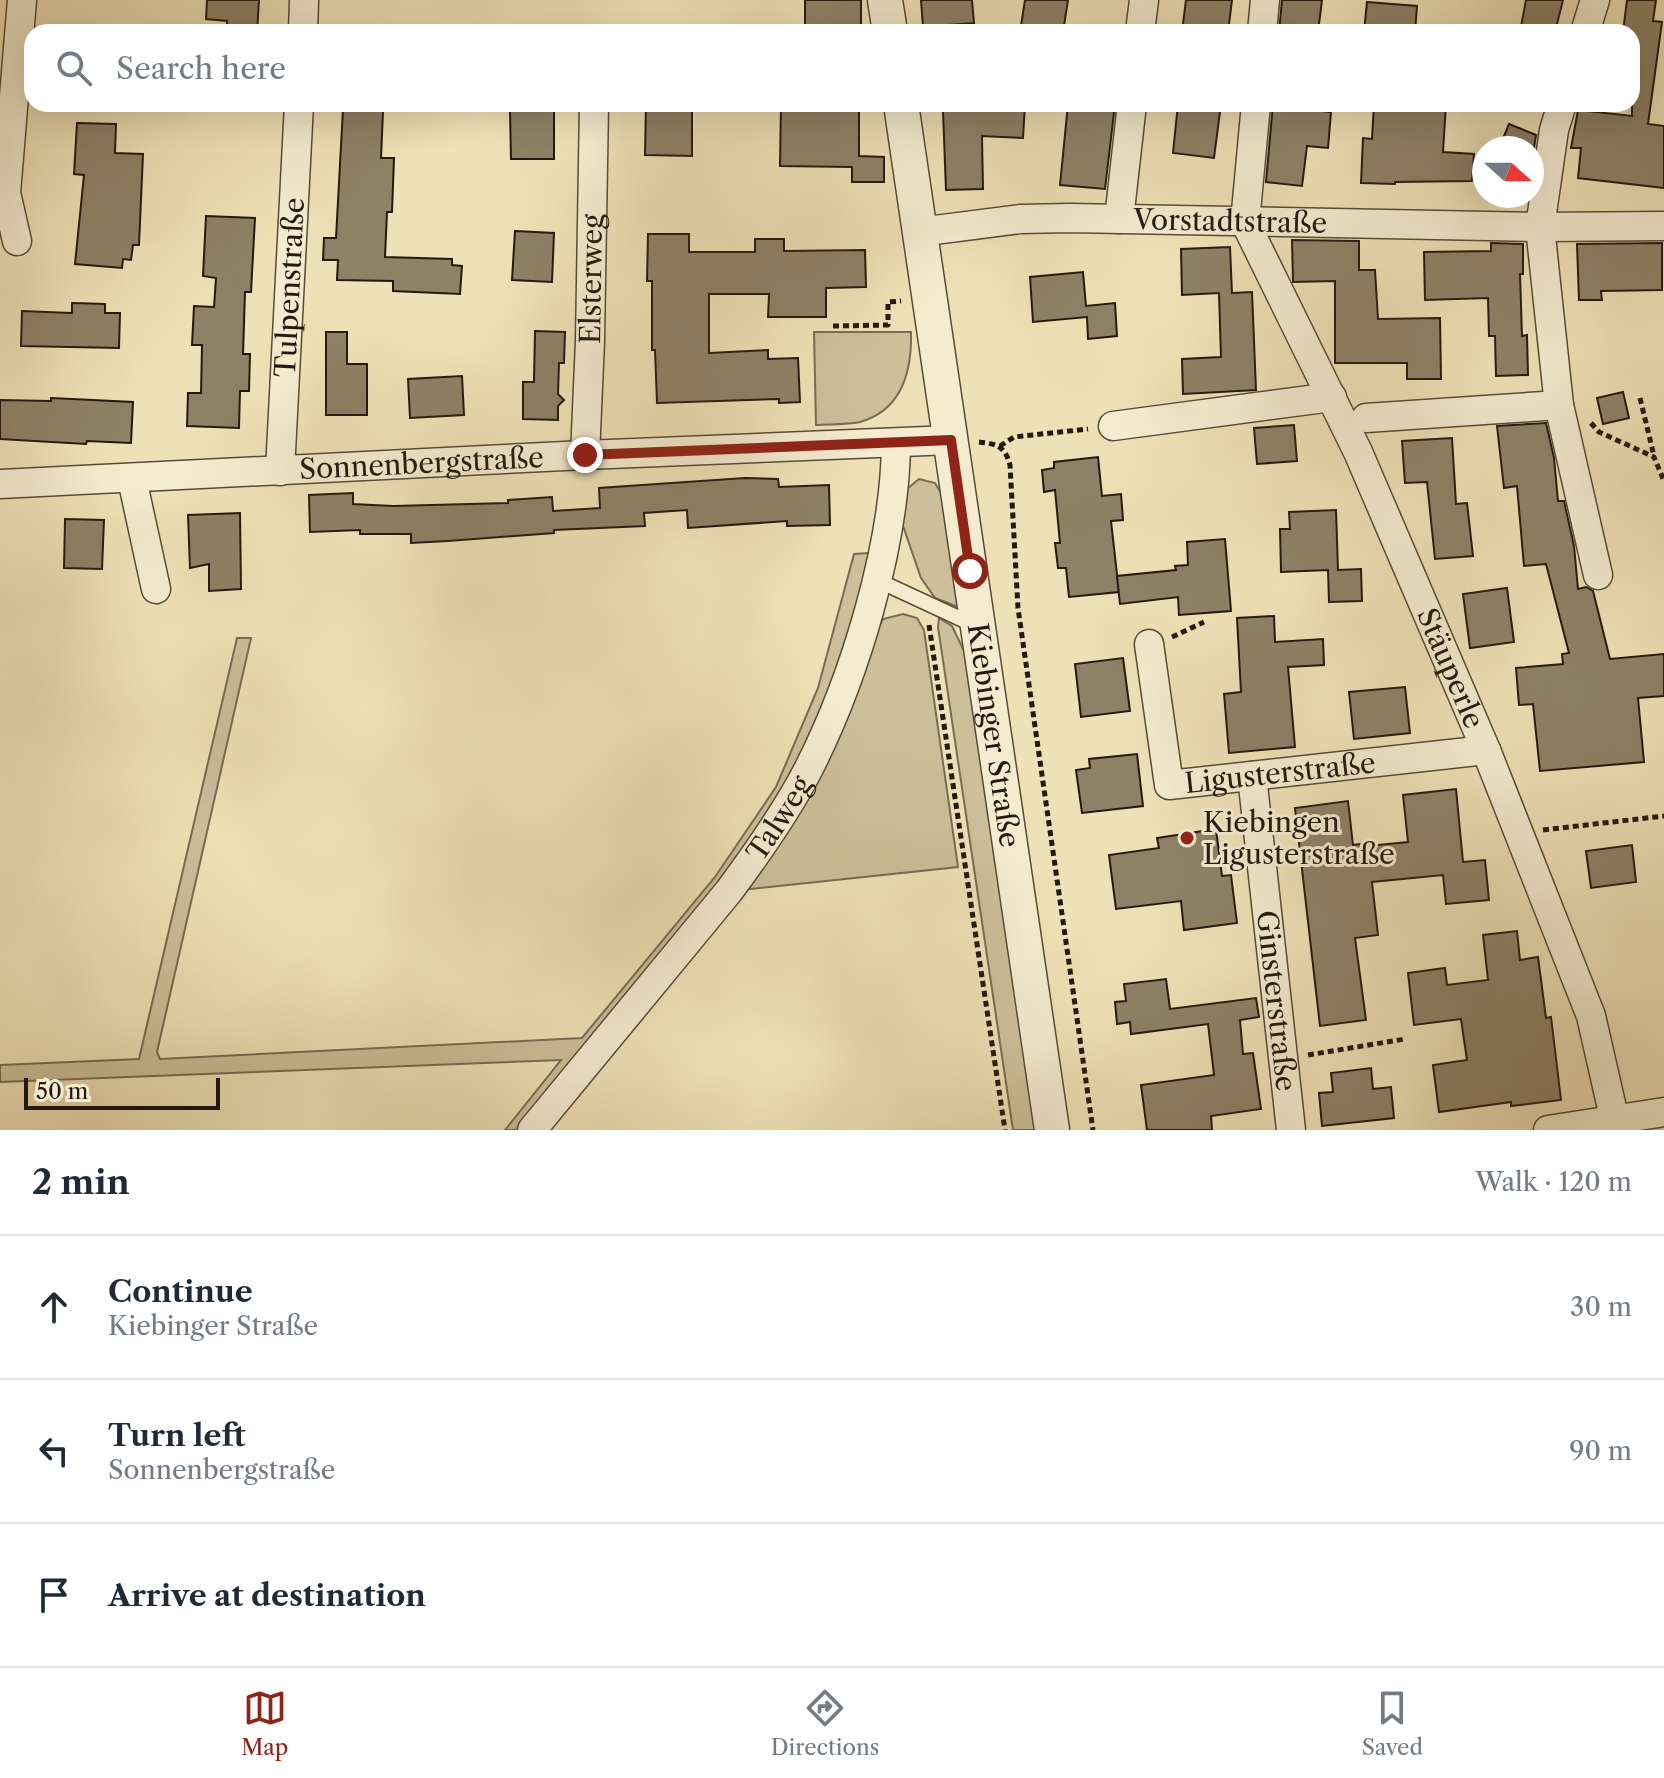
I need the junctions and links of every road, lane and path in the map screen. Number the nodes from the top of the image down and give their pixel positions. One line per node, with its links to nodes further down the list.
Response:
1 (22, 0): 23 (street)
2 (304, 0): 7 (street)
3 (885, 0): 8 (street)
4 (1144, 0): 9 (street)
5 (1265, 0): 10 (street)
6 (1595, 0): 11 (street)
7 (303, 24)
8 (889, 24)
9 (1141, 24)
10 (1263, 24)
11 (1588, 24)
12 (299, 112): 36 (street, Tulpenstraße)
13 (594, 112): 34 (street, Elsterweg)
14 (902, 112): 22 (street, Kiebinger Straße)
15 (1131, 112): 18 (street)
16 (1255, 112): 19 (street)
17 (1560, 112): 21 (street)
18 (1119, 219): 19 (street, Vorstadtstraße); 22 (street, Vorstadtstraße)
19 (1245, 222): 21 (street, Vorstadtstraße); 26 (street, Stäuperle)
20 (1664, 226): 21 (street, Vorstadtstraße)
21 (1540, 227): 28 (street)
22 (919, 232): 24 (street, Kiebinger Straße)
23 (17, 241)
24 (930, 301): 25 (path); 31 (street, Kiebinger Straße)
25 (833, 326)
26 (1332, 397): 30 (street); 46 (street, Stäuperle)
27 (1640, 398): 35 (path)
28 (1559, 405): 29 (street); 35 (path); 40 (street)
29 (1366, 418)
30 (1113, 426): 33 (path)
31 (951, 440): 32 (street, Sonnenbergstraße); 33 (path); 44 (street, Kiebinger Straße)
32 (896, 444): 34 (street, Sonnenbergstraße); 41 (street, Talweg)
33 (1000, 446): 57 (path)
34 (585, 455): 36 (street, Sonnenbergstraße)
35 (1654, 457): 38 (path)
36 (280, 471): 37 (street, Sonnenbergstraße)
37 (132, 479): 39 (street, Sonnenbergstraße); 42 (street)
38 (1664, 481)
39 (0, 484)
40 (1598, 575)
41 (877, 580): 43 (lane); 54 (street, Talweg)
42 (156, 589)
43 (926, 604): 44 (lane); 55 (path)
44 (978, 626): 56 (street, Kiebinger Straße)
45 (1149, 644): 47 (street, Ligusterstraße)
46 (1486, 750): 47 (street, Ligusterstraße); 49 (street, Stäuperle)
47 (1252, 776): 51 (street, Ginsterstraße)
48 (1664, 816): 49 (path)
49 (1519, 833): 53 (street, Stäuperle)
50 (1405, 1039): 51 (path)
51 (1283, 1059): 58 (street, Ginsterstraße)
52 (1664, 1112): 53 (street)
53 (1616, 1125): 59 (street)
54 (532, 1130)
55 (1005, 1130)
56 (1052, 1130)
57 (1093, 1130)
58 (1291, 1130)
59 (1548, 1130)

